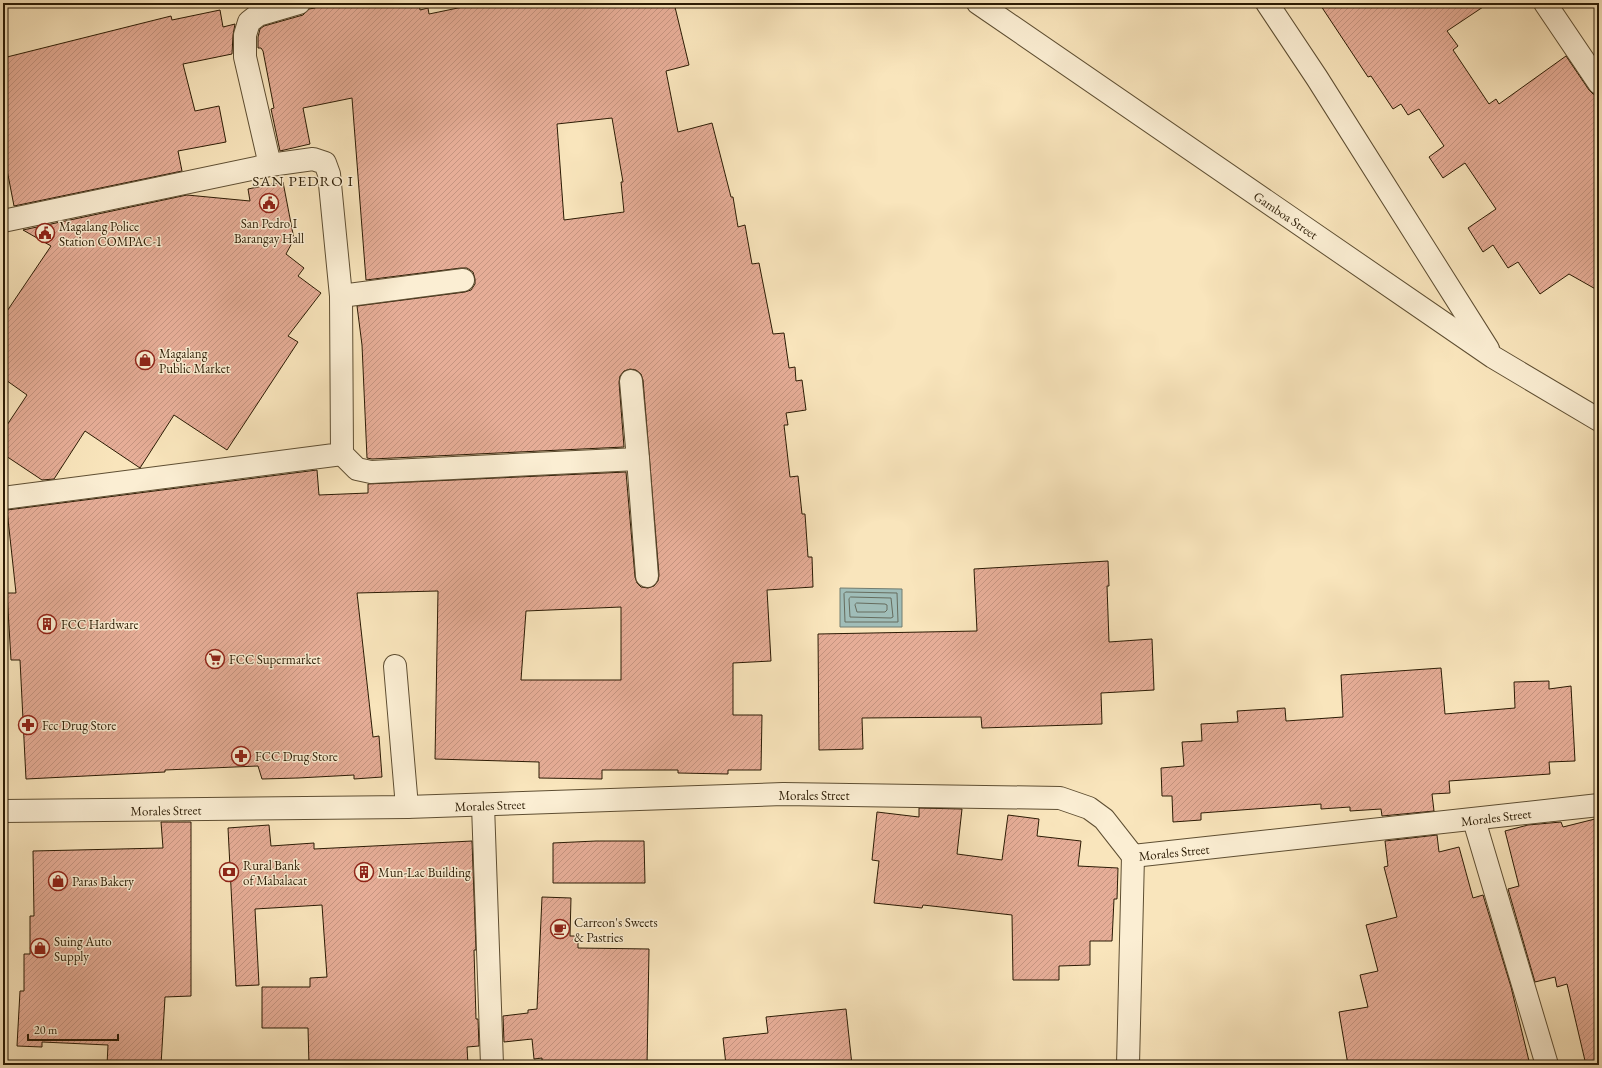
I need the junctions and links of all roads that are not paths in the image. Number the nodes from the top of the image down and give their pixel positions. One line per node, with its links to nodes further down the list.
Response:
1 (299, 3): 6 (street)
2 (978, 3): 10 (street, Gamboa Street)
3 (1267, 3): 10 (street)
4 (1545, 3): 5 (street)
5 (1599, 83)
6 (270, 165): 7 (street); 9 (street)
7 (3, 221)
8 (463, 280): 9 (street)
9 (341, 296): 13 (street)
10 (1493, 357): 12 (street, Gamboa Street)
11 (631, 381): 14 (street)
12 (1599, 420)
13 (342, 454): 14 (street); 15 (street)
14 (638, 459): 16 (street)
15 (3, 498)
16 (647, 576)
17 (395, 666): 20 (street)
18 (483, 805): 20 (street, Morales Street); 23 (street, Morales Street); 24 (street)
19 (1599, 805): 22 (street, Morales Street)
20 (407, 807): 21 (street, Morales Street)
21 (3, 811)
22 (1474, 820): 23 (street, Morales Street); 26 (street)
23 (1133, 856): 25 (street)
24 (492, 1065)
25 (1128, 1065)
26 (1547, 1065)

